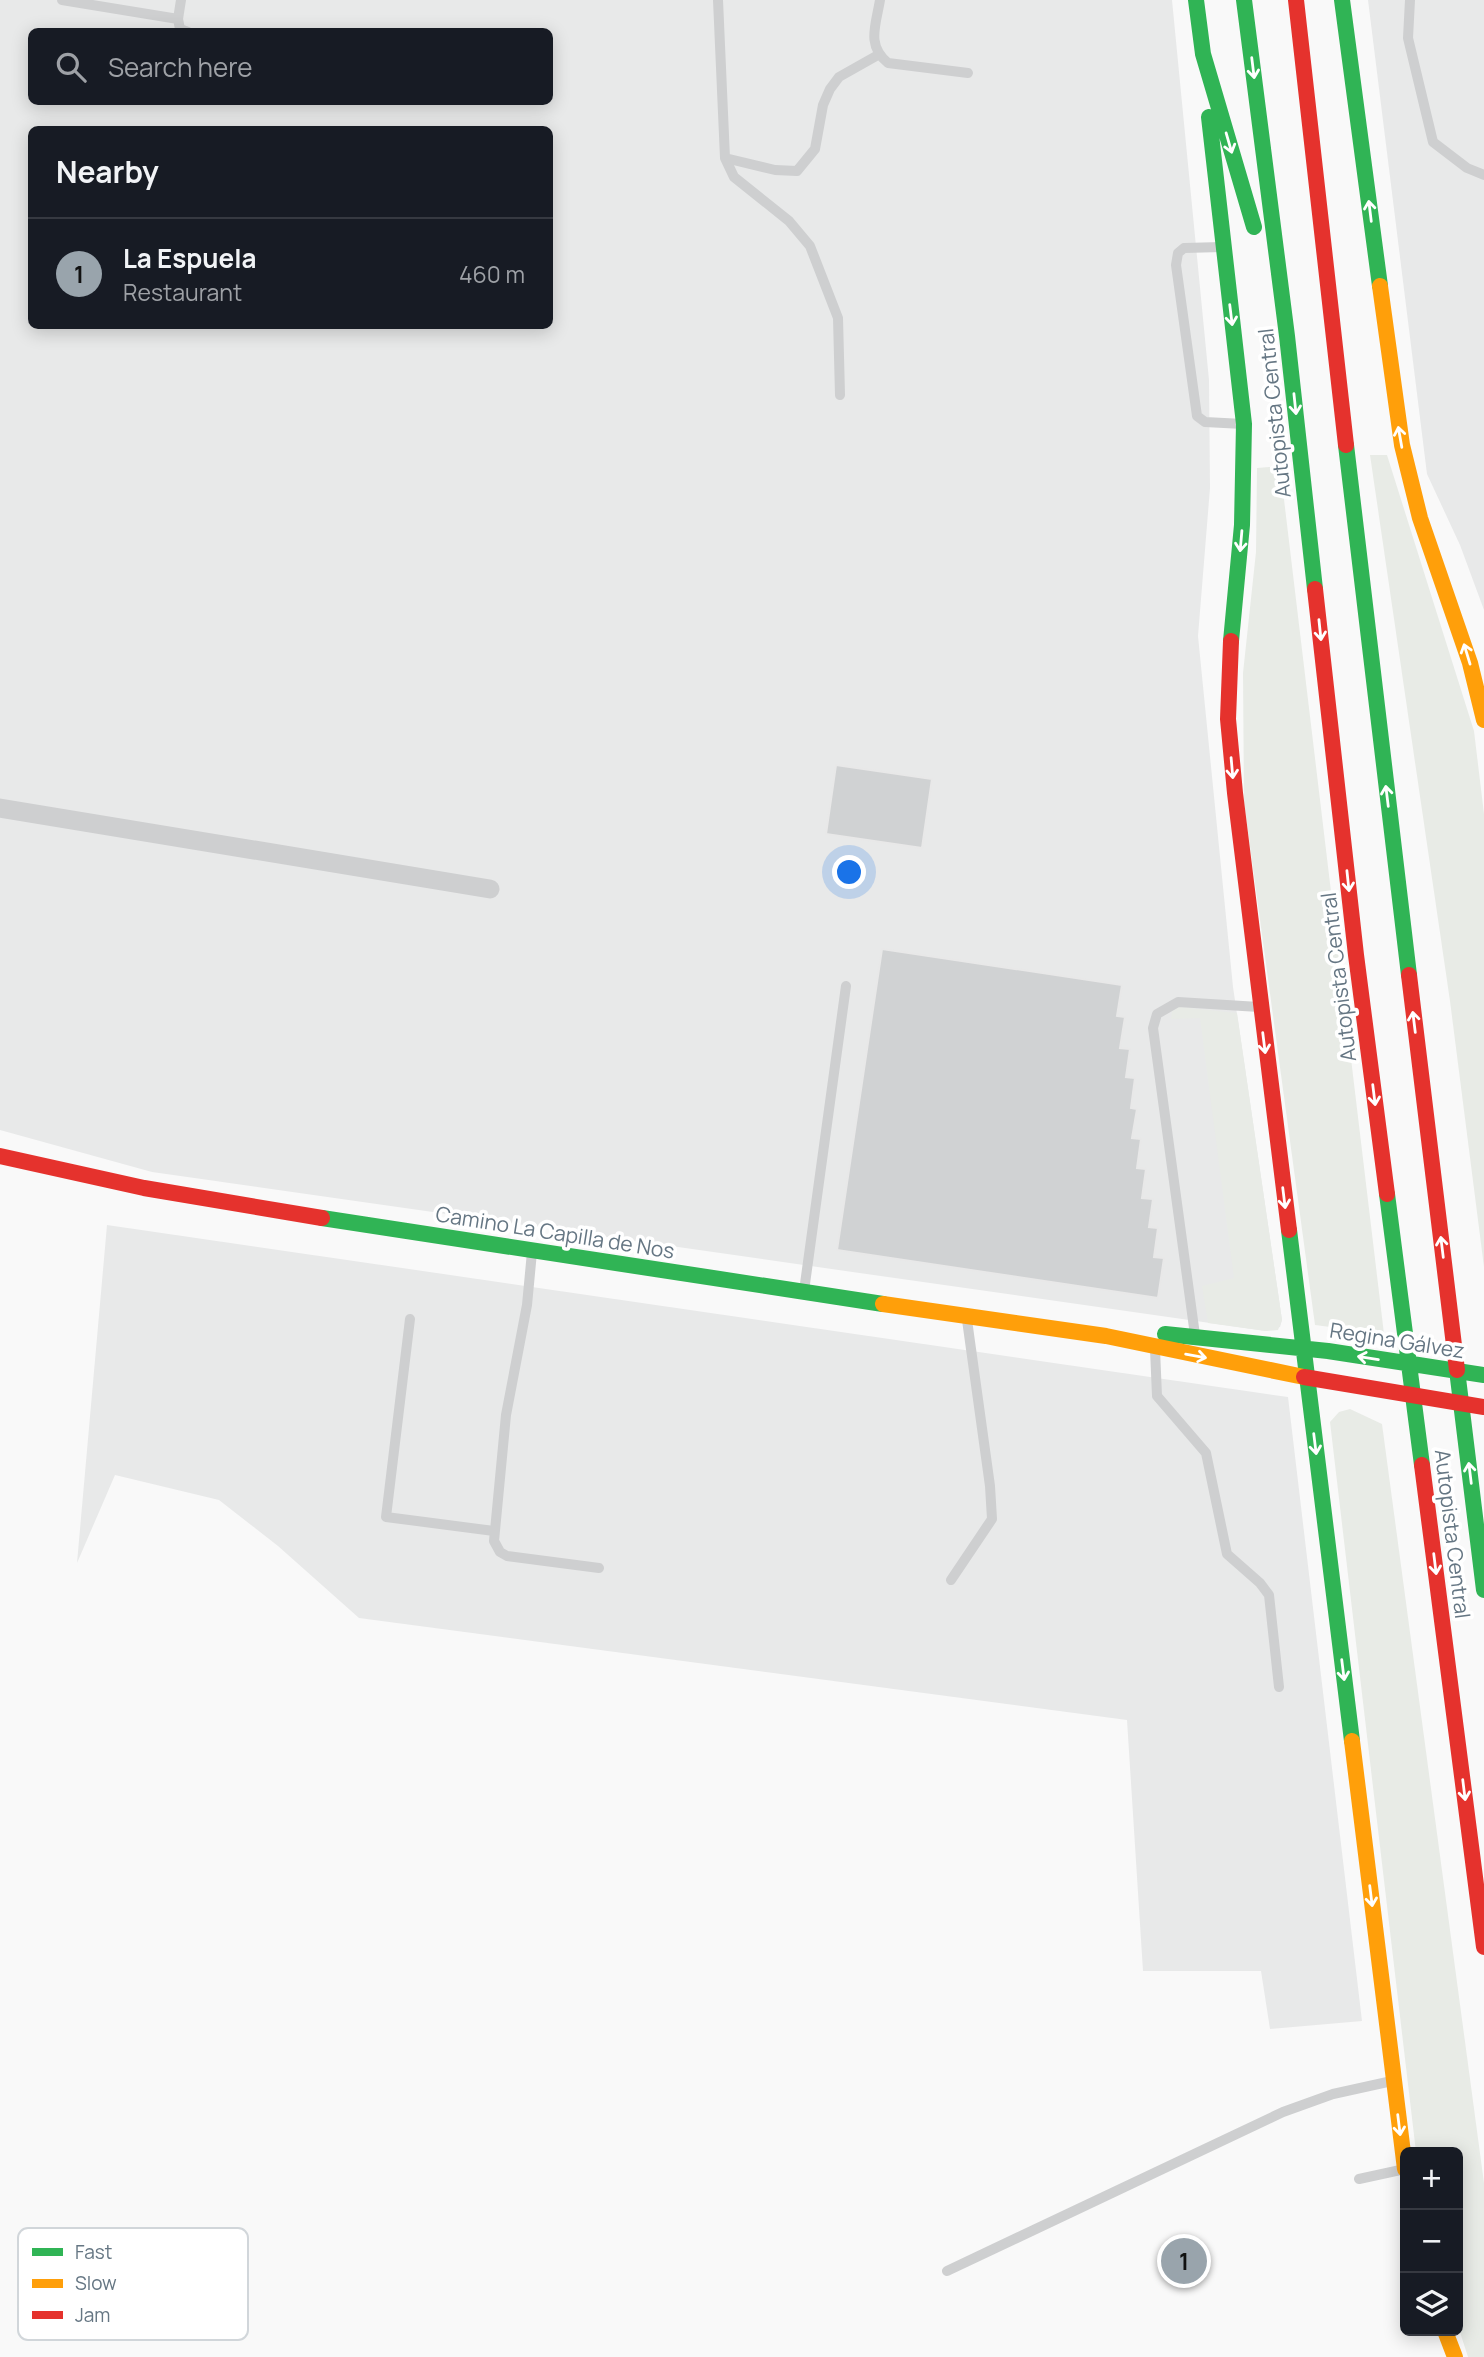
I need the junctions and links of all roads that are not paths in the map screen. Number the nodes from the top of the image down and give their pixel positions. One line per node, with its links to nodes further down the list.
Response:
1 (62, 0): 10 (lane)
2 (181, 0): 10 (lane)
3 (718, 0): 15 (lane)
4 (880, 0): 13 (lane)
5 (1196, 0): 12 (main road)
6 (1244, 0): 18 (main road, Autopista Central, one-way to 18)
7 (1296, 0): 41 (main road, Autopista Central, one-way to 7)
8 (1342, 0): 21 (main road, one-way to 8)
9 (1410, 0): 16 (lane)
10 (178, 19): 11 (lane)
11 (180, 28)
12 (1203, 54): 17 (main road); 18 (main road, one-way to 18)
13 (878, 55): 14 (lane); 15 (lane)
14 (968, 73)
15 (724, 158): 19 (lane)
16 (1484, 175)
17 (1223, 247): 20 (main road, one-way to 20); 20 (lane)
18 (1287, 336): 43 (main road, Autopista Central, one-way to 43)
19 (840, 395)
20 (1244, 425): 25 (main road, one-way to 25)
21 (1484, 720)
22 (0, 808): 23 (street)
23 (490, 889)
24 (846, 986): 28 (lane)
25 (1260, 1007): 32 (lane); 34 (main road, one-way to 34)
26 (0, 1156): 27 (main road, Camino La Capilla de Nos)
27 (532, 1251): 28 (main road, Camino La Capilla de Nos); 38 (lane)
28 (804, 1292): 29 (main road, Camino La Capilla de Nos)
29 (966, 1316): 31 (main road, Camino La Capilla de Nos); 40 (lane)
30 (410, 1319): 38 (lane)
31 (1106, 1336): 32 (main road, Camino La Capilla de Nos); 33 (main road, Camino La Capilla de Nos)
32 (1195, 1336): 34 (main road, Camino La Capilla de Nos)
33 (1155, 1348): 36 (main road, Camino La Capilla de Nos, one-way to 36); 42 (lane)
34 (1303, 1349): 35 (main road, Regina Gálvez, one-way to 34); 36 (main road)
35 (1484, 1375)
36 (1307, 1377): 37 (main road); 44 (main road, one-way to 44)
37 (1484, 1407)
38 (494, 1531): 39 (lane)
39 (599, 1568)
40 (951, 1580)
41 (1484, 1590)
42 (1279, 1687)
43 (1484, 1947)
44 (1394, 2081): 45 (main road, one-way to 45); 48 (lane)
45 (1402, 2147)
46 (1400, 2170): 47 (lane)
47 (1359, 2179)
48 (947, 2271)
49 (1447, 2336): 50 (main road)
50 (1455, 2357)

